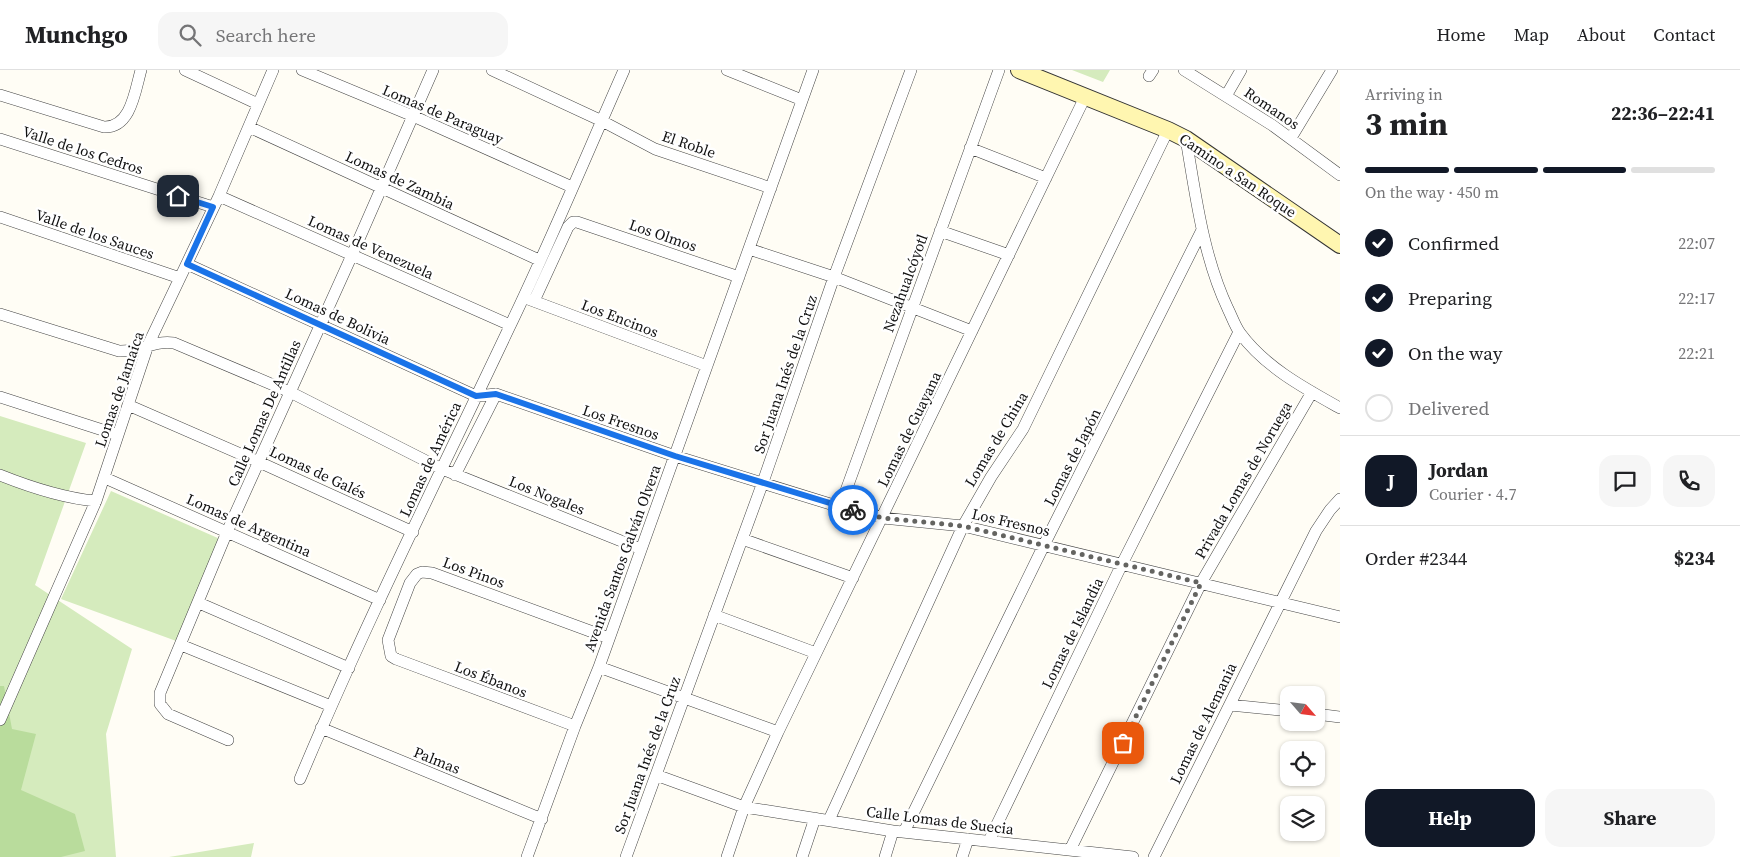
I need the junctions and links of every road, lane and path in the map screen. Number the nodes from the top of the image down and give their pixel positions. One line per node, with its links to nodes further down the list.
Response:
1 (141, 70): 17 (street)
2 (185, 70): 21 (street)
3 (273, 70): 21 (street, Lomas de Jamaica)
4 (302, 70): 22 (street, Lomas de Paraguay)
5 (433, 70): 22 (street, Calle Lomas De Antillas)
6 (492, 70): 23 (street, El Roble)
7 (624, 70): 23 (street, Lomas de América)
8 (727, 70): 20 (street)
9 (813, 70): 20 (street, Avenida Santos Galván Olvera)
10 (911, 70): 48 (street, Sor Juana Inés de la Cruz)
11 (999, 70): 29 (street, Nezahualcóyotl)
12 (1019, 70): 19 (street, Camino a San Roque)
13 (1184, 70): 18 (street, Romanos)
14 (1241, 70): 18 (street)
15 (1331, 72): 16 (street); 26 (street)
16 (1340, 82)
17 (0, 95)
18 (1226, 96): 26 (street, Romanos)
19 (1085, 97): 25 (street, Camino a San Roque); 31 (street, Lomas de Guayana)
20 (802, 100): 34 (street, Avenida Santos Galván Olvera)
21 (258, 104): 24 (street, Lomas de Jamaica)
22 (413, 116): 32 (street, Calle Lomas De Antillas); 33 (street, Lomas de Paraguay)
23 (602, 121): 33 (street, Lomas de América); 34 (street, El Roble)
24 (249, 127): 32 (street, Lomas de Zambia); 35 (street, Lomas de Jamaica)
25 (1168, 130): 28 (street, Camino a San Roque); 77 (street, Lomas de China)
26 (1291, 138): 30 (street, Romanos)
27 (0, 139): 36 (street, Valle de los Cedros)
28 (1186, 139): 38 (street); 40 (street, Camino a San Roque)
29 (970, 148): 31 (street); 39 (street, Nezahualcóyotl)
30 (1340, 175)
31 (1046, 178): 43 (street, Lomas de Guayana)
32 (382, 187): 42 (street, Calle Lomas De Antillas); 44 (street, Lomas de Zambia)
33 (572, 187): 44 (street, Lomas de América)
34 (771, 188): 41 (street, Avenida Santos Galván Olvera)
35 (218, 196): 36 (street, Lomas de Jamaica); 42 (street, Lomas de Venezuela)
36 (213, 207): 45 (street, Lomas de Jamaica)
37 (0, 218): 47 (street, Valle de los Sauces)
38 (1202, 230): 55 (street); 81 (street, Lomas de Japón)
39 (940, 231): 43 (street); 50 (street, Nezahualcóyotl)
40 (1340, 245)
41 (749, 249): 46 (street, Avenida Santos Galván Olvera); 48 (street)
42 (352, 255): 52 (street, Calle Lomas De Antillas); 53 (street, Lomas de Venezuela)
43 (1009, 255): 54 (street, Lomas de Guayana)
44 (539, 260): 49 (street, Lomas de América)
45 (187, 264): 47 (street, Lomas de Jamaica); 52 (street, Lomas de Bolivia)
46 (739, 277): 49 (street, Los Olmos); 57 (street, Avenida Santos Galván Olvera)
47 (180, 278): 56 (street, Lomas de Jamaica)
48 (834, 278): 50 (street); 72 (street, Sor Juana Inés de la Cruz)
49 (528, 299): 53 (street, Lomas de América); 57 (street, Los Encinos)
50 (913, 307): 54 (street); 75 (street, Nezahualcóyotl)
51 (0, 314): 56 (street, Los Nogales)
52 (321, 325): 58 (street, Calle Lomas De Antillas); 61 (street, Lomas de Bolivia)
53 (510, 325): 61 (street, Lomas de América)
54 (972, 331): 76 (street, Lomas de Guayana)
55 (1239, 332): 59 (street); 83 (street, Lomas de Islandia)
56 (148, 345): 58 (street, Los Nogales); 63 (street, Lomas de Jamaica)
57 (707, 366): 66 (street, Avenida Santos Galván Olvera)
58 (290, 392): 67 (street, Calle Lomas De Antillas); 68 (street, Los Nogales)
59 (1312, 392): 64 (street); 85 (street, Privada Lomas de Noruega)
60 (496, 394): 61 (street, Los Fresnos); 66 (street, Los Fresnos); 70 (street)
61 (476, 396): 68 (street, Lomas de América)
62 (0, 397): 65 (street)
63 (128, 405): 65 (street, Lomas de Jamaica); 67 (street, Lomas de Galés)
64 (1340, 408)
65 (118, 435): 71 (street, Lomas de Jamaica)
66 (675, 456): 72 (street, Los Fresnos); 82 (street, Avenida Santos Galván Olvera)
67 (259, 462): 78 (street, Calle Lomas De Antillas); 79 (street, Lomas de Galés)
68 (442, 469): 70 (street, Los Nogales); 79 (street, Lomas de América)
69 (0, 475): 74 (street)
70 (455, 475): 82 (street, Los Nogales)
71 (105, 478): 74 (street, Lomas de Jamaica); 78 (street, Lomas de Argentina)
72 (763, 482): 75 (street, Los Fresnos); 80 (street, Sor Juana Inés de la Cruz)
73 (1340, 499): 87 (street, Lomas de Alemania)
74 (96, 501): 103 (street, Lomas de Jamaica)
75 (840, 507): 76 (street, Los Fresnos)
76 (883, 518): 77 (street, Los Fresnos); 84 (street, Lomas de Guayana)
77 (963, 526): 81 (street, Los Fresnos); 113 (street, Lomas de China)
78 (227, 532): 86 (street, Lomas de Argentina); 88 (street, Calle Lomas De Antillas)
79 (413, 532): 86 (street, Lomas de América)
80 (742, 539): 84 (street); 89 (street, Sor Juana Inés de la Cruz)
81 (1044, 545): 83 (street, Los Fresnos); 114 (street, Lomas de Japón)
82 (641, 549): 91 (street, Avenida Santos Galván Olvera)
83 (1122, 564): 85 (street, Los Fresnos); 116 (street, Lomas de Islandia)
84 (853, 578): 93 (street, Lomas de Guayana)
85 (1201, 583): 87 (street, Los Fresnos); 117 (street, Privada Lomas de Noruega)
86 (380, 600): 96 (street, Lomas de América)
87 (1279, 602): 90 (street, Los Fresnos); 98 (street, Lomas de Alemania)
88 (199, 603): 92 (street, Calle Lomas De Antillas); 96 (street)
89 (714, 615): 93 (street); 97 (street, Sor Juana Inés de la Cruz)
90 (1340, 617)
91 (609, 638): 94 (street, Los Pinos); 95 (street, Avenida Santos Galván Olvera)
92 (181, 644): 99 (street); 107 (street, Calle Lomas De Antillas)
93 (816, 653): 106 (street, Lomas de Guayana)
94 (396, 659): 104 (street, Los Ébanos)
95 (599, 667): 97 (street); 104 (street, Avenida Santos Galván Olvera)
96 (349, 668): 99 (street, Lomas de América)
97 (684, 698): 106 (street); 108 (street, Sor Juana Inés de la Cruz)
98 (1230, 704): 100 (street); 126 (street, Lomas de Alemania)
99 (331, 706): 105 (street, Lomas de América)
100 (1280, 710)
101 (1325, 715): 102 (street)
102 (1340, 717)
103 (0, 720)
104 (575, 726): 112 (street, Avenida Santos Galván Olvera)
105 (321, 728): 109 (street, Lomas de América); 112 (street, Palmas)
106 (778, 732): 110 (street, Lomas de Guayana)
107 (228, 740)
108 (656, 775): 110 (street, Calle Lomas de Suecia); 120 (street, Sor Juana Inés de la Cruz)
109 (300, 779)
110 (744, 807): 111 (street, Calle Lomas de Suecia); 121 (street, Lomas de Guayana)
111 (815, 818): 113 (street, Calle Lomas de Suecia); 122 (street)
112 (542, 819): 119 (street, Avenida Santos Galván Olvera)
113 (829, 820): 114 (street, Calle Lomas de Suecia)
114 (898, 831): 115 (street, Calle Lomas de Suecia); 123 (street, Lomas de Japón)
115 (968, 839): 116 (street, Calle Lomas de Suecia); 124 (street)
116 (989, 842): 118 (street, Calle Lomas de Suecia)
117 (1070, 850): 118 (street, Calle Lomas de Suecia); 125 (street, Calle Lomas de Suecia)
118 (1045, 852)
119 (527, 857)
120 (627, 857)
121 (726, 857)
122 (802, 857)
123 (885, 857)
124 (962, 857)
125 (1125, 857)
126 (1154, 857)

